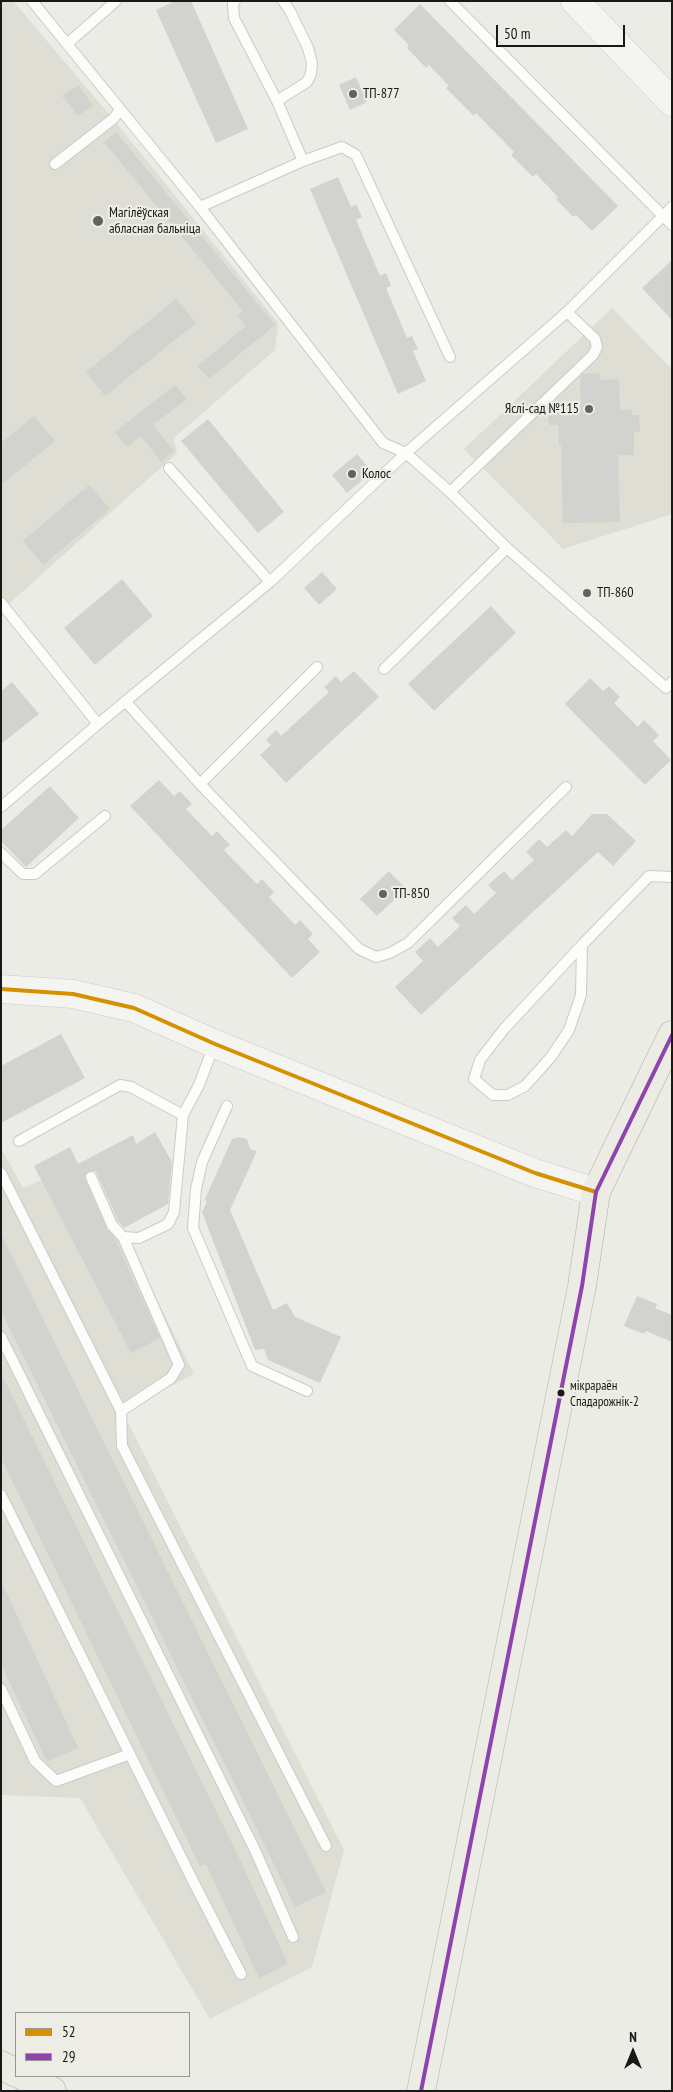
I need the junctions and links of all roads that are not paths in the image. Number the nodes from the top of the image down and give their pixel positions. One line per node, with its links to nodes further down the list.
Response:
1 (32, 1): 7 (lane)
2 (116, 1): 7 (lane)
3 (235, 1): 8 (lane)
4 (283, 1): 8 (lane)
5 (450, 1): 15 (lane)
6 (575, 1): 9 (main road)
7 (67, 44): 10 (lane)
8 (277, 101): 11 (lane)
9 (672, 102)
10 (120, 110): 12 (lane); 13 (lane)
11 (303, 161): 13 (lane); 18 (lane)
12 (55, 164)
13 (200, 208): 19 (lane)
14 (672, 208): 15 (lane)
15 (663, 216): 16 (lane); 17 (lane)
16 (672, 225)
17 (567, 312): 19 (lane); 21 (lane)
18 (450, 357)
19 (406, 453): 21 (lane); 23 (lane)
20 (169, 468): 23 (lane)
21 (450, 492): 22 (lane)
22 (507, 548): 26 (lane); 27 (lane)
23 (270, 582): 28 (lane)
24 (1, 603): 29 (lane)
25 (317, 667): 30 (lane)
26 (384, 670)
27 (672, 682)
28 (126, 702): 29 (lane); 30 (lane)
29 (98, 724): 32 (lane)
30 (200, 784): 31 (lane)
31 (566, 787)
32 (1, 807)
33 (105, 816): 34 (lane)
34 (1, 853)
35 (672, 877): 36 (lane)
36 (582, 945): 36 (lane)
37 (1, 989): 39 (main road)
38 (672, 1035): 45 (main road)
39 (214, 1044): 41 (lane); 45 (main road)
40 (227, 1106): 48 (lane)
41 (183, 1115): 42 (lane); 46 (lane)
42 (19, 1141)
43 (1, 1173): 49 (lane)
44 (91, 1176): 46 (lane)
45 (596, 1192): 60 (main road)
46 (123, 1237): 49 (lane)
47 (1, 1337): 54 (lane)
48 (307, 1391)
49 (122, 1410): 53 (lane)
50 (1, 1495): 52 (lane)
51 (1, 1690): 52 (lane)
52 (130, 1754): 55 (lane)
53 (326, 1846)
54 (293, 1937)
55 (241, 1974)
56 (1, 2065): 57 (main road)
57 (15, 2072)
58 (24, 2077): 59 (main road)
59 (52, 2091)
60 (421, 2091)

